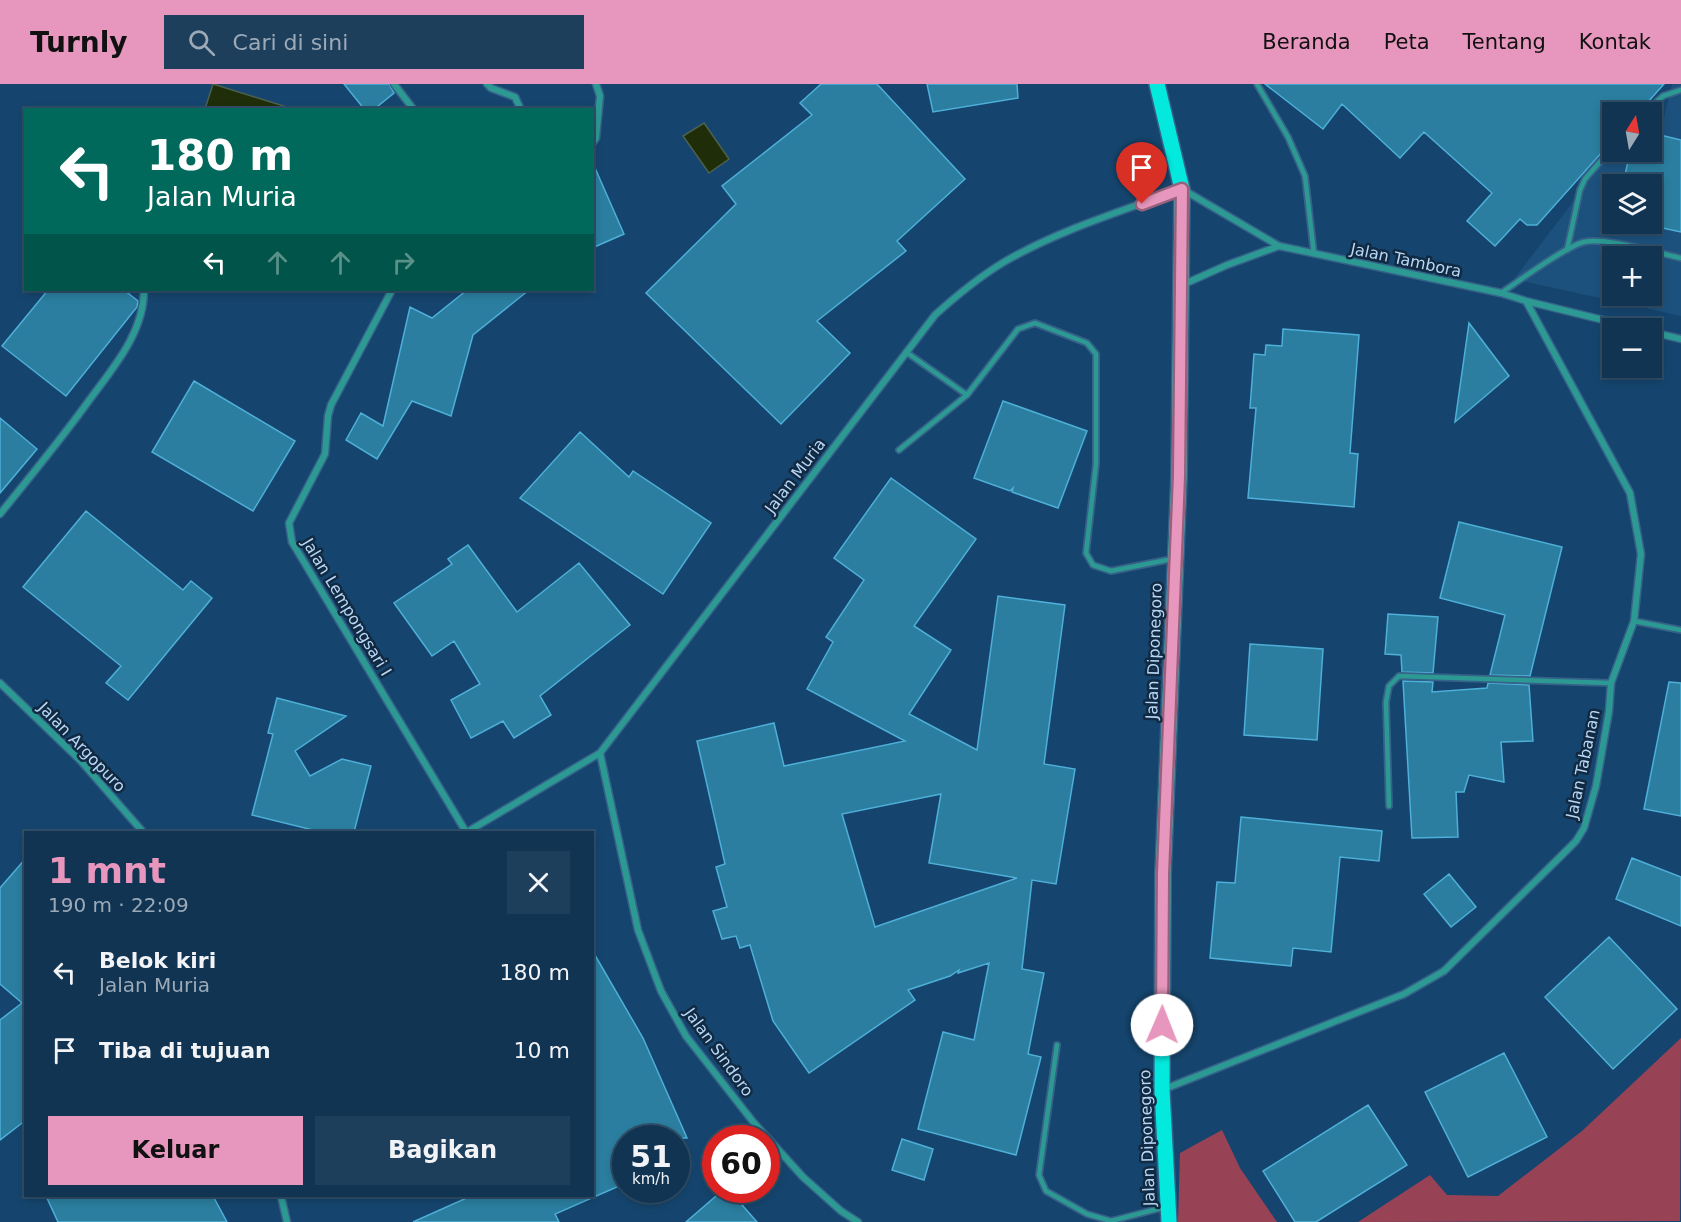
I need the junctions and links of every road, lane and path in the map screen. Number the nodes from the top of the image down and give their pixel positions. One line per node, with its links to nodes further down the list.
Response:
1 (394, 84): 8 (street)
2 (487, 84): 9 (street)
3 (596, 84): 10 (street)
4 (1157, 84): 12 (main road, Jalan Diponegoro)
5 (1257, 84): 15 (lane)
6 (1681, 90): 7 (lane)
7 (1657, 102)
8 (412, 108)
9 (520, 108)
10 (594, 141)
11 (1602, 160): 14 (lane)
12 (1182, 189): 13 (street, Jalan Tambora); 17 (main road, Jalan Diponegoro); 25 (street, Jalan Muria)
13 (1279, 246): 15 (street, Jalan Tambora); 17 (street)
14 (1568, 250): 16 (lane); 20 (lane)
15 (1314, 254): 20 (street, Jalan Tambora)
16 (1681, 258)
17 (1181, 285): 29 (main road, Jalan Diponegoro)
18 (144, 291): 28 (street)
19 (391, 291): 37 (street, Jalan Lempongsari I)
20 (1500, 293): 21 (street, Jalan Tambora)
21 (1526, 301): 22 (street, Jalan Tambora); 30 (street, Jalan Tabanan)
22 (1602, 320)
23 (1662, 334): 24 (street)
24 (1681, 339)
25 (906, 352): 26 (lane); 34 (street, Jalan Muria)
26 (967, 395): 27 (lane); 29 (lane)
27 (899, 450)
28 (0, 514)
29 (1175, 558): 40 (main road, Jalan Diponegoro)
30 (1634, 621): 31 (lane); 33 (street, Jalan Tabanan)
31 (1681, 630)
32 (0, 683): 36 (street, Jalan Argopuro)
33 (1611, 683): 35 (lane); 40 (street, Jalan Tabanan)
34 (600, 753): 38 (street, Jalan Muria); 44 (street, Jalan Sindoro)
35 (1389, 806)
36 (142, 831)
37 (466, 831)
38 (469, 831)
39 (1056, 1045): 42 (lane)
40 (1161, 1090): 42 (main road, Jalan Diponegoro)
41 (281, 1197): 43 (street)
42 (1167, 1217)
43 (287, 1222)
44 (858, 1222)

